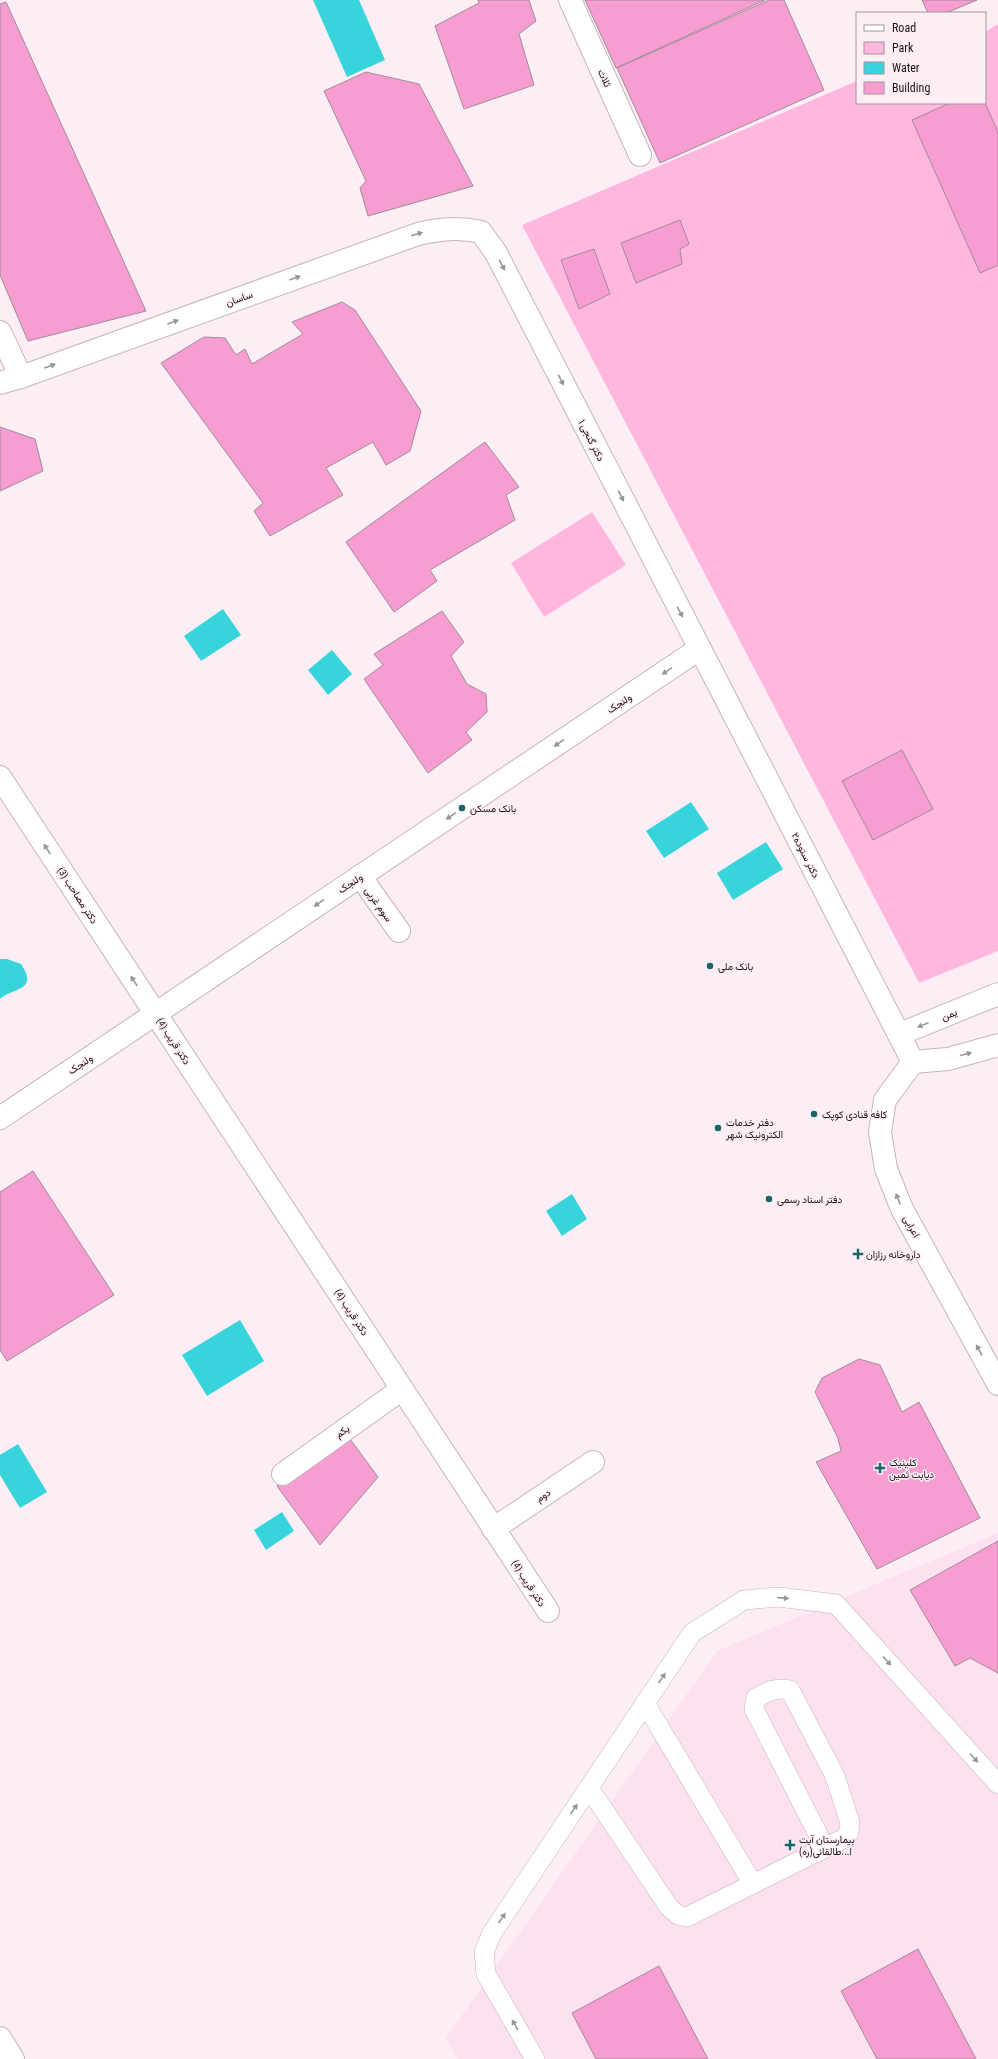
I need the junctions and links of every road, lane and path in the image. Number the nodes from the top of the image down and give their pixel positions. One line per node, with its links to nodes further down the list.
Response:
1 (570, 0): 2 (street, ثلاث)
2 (640, 155)
3 (481, 232): 5 (street, ساسان, one-way to 3); 7 (street, دکتر گنجی ۱, one-way to 7)
4 (0, 332): 5 (street)
5 (21, 377): 6 (street, ساسان)
6 (0, 383)
7 (699, 649): 9 (street, ولنجک, one-way to 9); 13 (street, دکتر ستوده۲)
8 (0, 777): 12 (street, دکتر مصاحب (3), one-way to 8)
9 (360, 876): 10 (street, سوم غربی); 12 (street, ولنجک, one-way to 12)
10 (399, 932)
11 (998, 994): 13 (street, یمن, one-way to 13)
12 (156, 1014): 16 (street, ولنجک); 18 (street, دکتر قریب (4))
13 (900, 1034): 15 (street, دکتر ستوده۲)
14 (998, 1044): 15 (street, one-way to 14)
15 (913, 1062): 17 (street, اعرابی, one-way to 15)
16 (0, 1118)
17 (998, 1384)
18 (402, 1389): 20 (street, یکم); 21 (street, دکتر قریب (4))
19 (593, 1462): 21 (street, دوم)
20 (283, 1474)
21 (494, 1529): 22 (street, دکتر قریب (4))
22 (548, 1611)
23 (645, 1703): 24 (lane, one-way to 24); 25 (lane); 27 (lane)
24 (998, 1784)
25 (589, 1788): 27 (lane); 30 (lane, one-way to 25)
26 (825, 1848): 26 (lane); 27 (lane)
27 (754, 1884)
28 (0, 2038): 29 (street)
29 (14, 2059)
30 (534, 2059)

